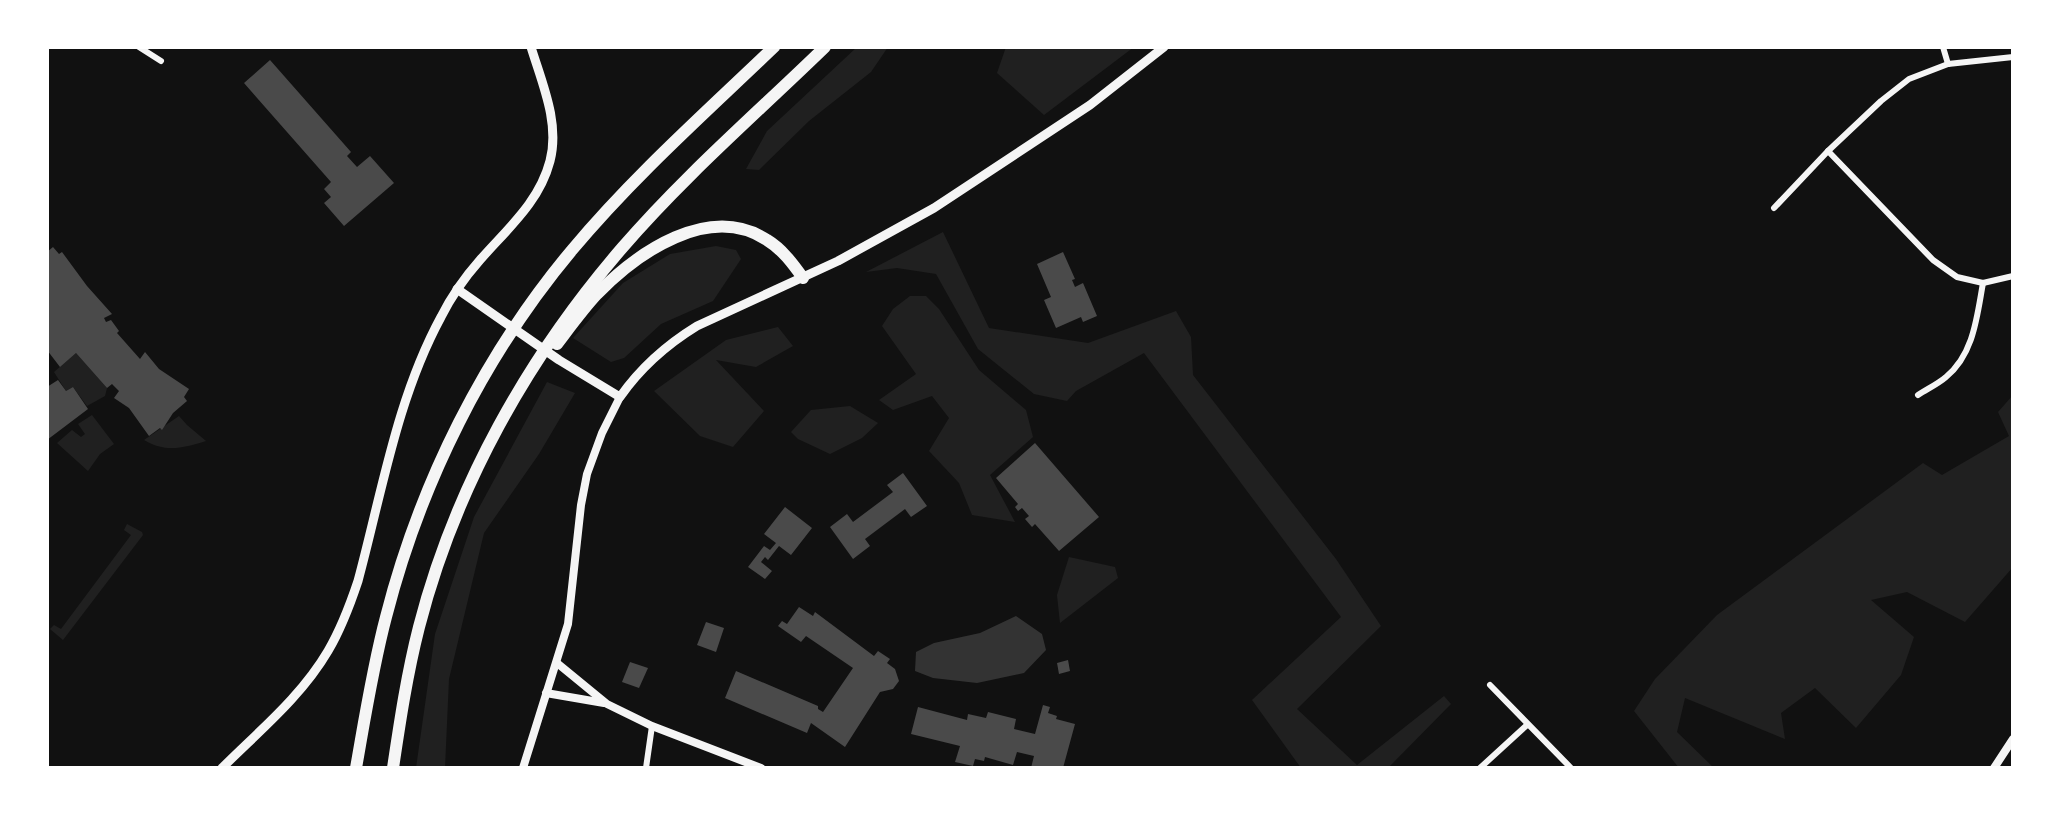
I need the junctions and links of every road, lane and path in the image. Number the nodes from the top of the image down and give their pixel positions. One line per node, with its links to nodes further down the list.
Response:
1 (139, 47): 8 (street)
2 (531, 47): 15 (main road)
3 (774, 47): 27 (highway)
4 (825, 47): 18 (highway)
5 (1164, 47): 13 (main road)
6 (1943, 47): 9 (street)
7 (2013, 57): 9 (street)
8 (161, 61)
9 (1948, 64): 10 (street)
10 (1828, 151): 11 (street); 14 (street)
11 (1774, 208)
12 (2013, 276): 14 (street)
13 (803, 278): 17 (main road); 18 (highway)
14 (1983, 283): 16 (street)
15 (457, 289): 17 (main road); 26 (main road)
16 (1918, 395)
17 (620, 397): 19 (street)
18 (510, 405): 28 (highway)
19 (557, 663): 21 (street); 22 (street)
20 (1490, 685): 23 (street)
21 (546, 693): 22 (street); 29 (street)
22 (607, 704): 24 (street)
23 (1527, 725): 32 (street); 33 (street)
24 (652, 726): 30 (street); 31 (street)
25 (2013, 739): 34 (street)
26 (222, 768)
27 (356, 768)
28 (393, 768)
29 (523, 768)
30 (646, 768)
31 (761, 768)
32 (1480, 768)
33 (1571, 768)
34 (1994, 768)

